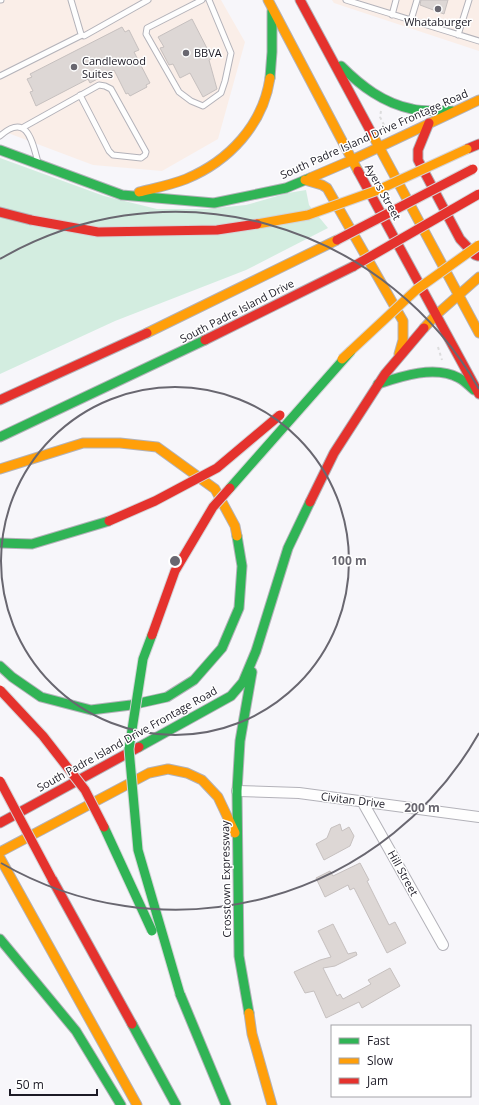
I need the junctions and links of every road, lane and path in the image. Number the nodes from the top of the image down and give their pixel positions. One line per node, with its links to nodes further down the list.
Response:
1 (72, 0): 14 (lane)
2 (148, 0): 14 (lane)
3 (202, 0): 4 (lane)
4 (209, 0)
5 (300, 0): 17 (main road, Ayers Street)
6 (346, 0): 10 (lane)
7 (396, 0): 12 (lane)
8 (417, 0): 13 (lane)
9 (469, 0): 15 (lane)
10 (357, 2): 12 (lane)
11 (270, 3): 30 (main road, Ayers Street); 35 (main road)
12 (392, 14): 13 (lane)
13 (411, 20): 15 (lane)
14 (82, 35): 18 (lane)
15 (458, 35): 16 (lane)
16 (479, 41)
17 (329, 54): 22 (main road); 28 (main road, Ayers Street)
18 (0, 76)
19 (80, 95): 19 (lane); 24 (lane)
20 (479, 100): 22 (main road, South Padre Island Drive Frontage Road)
21 (382, 106): 25 (path)
22 (455, 111): 23 (main road, South Padre Island Drive Frontage Road)
23 (429, 123): 28 (main road, South Padre Island Drive Frontage Road); 38 (main road)
24 (22, 128): 26 (lane); 31 (lane)
25 (388, 133)
26 (0, 136)
27 (479, 144): 36 (main road, bridge)
28 (379, 146): 30 (main road, South Padre Island Drive Frontage Road); 40 (main road, Ayers Street)
29 (0, 150): 31 (main road, South Padre Island Drive Frontage Road)
30 (352, 160): 33 (main road, South Padre Island Drive Frontage Road); 41 (main road, Ayers Street)
31 (38, 165): 35 (main road, South Padre Island Drive Frontage Road)
32 (476, 168): 47 (main road, South Padre Island Drive, bridge)
33 (305, 180): 35 (main road, South Padre Island Drive Frontage Road); 45 (main road)
34 (479, 194): 52 (main road, South Padre Island Drive, bridge)
35 (122, 195)
36 (0, 212)
37 (479, 245): 44 (main road, bridge)
38 (479, 256)
39 (479, 277): 40 (main road, South Padre Island Drive Frontage Road)
40 (458, 294): 41 (main road, South Padre Island Drive Frontage Road); 42 (main road, Ayers Street)
41 (436, 315): 45 (main road, South Padre Island Drive Frontage Road); 50 (main road, Ayers Street)
42 (479, 333)
43 (438, 346): 46 (path)
44 (351, 351): 54 (main road, bridge); 68 (main road, bridge)
45 (398, 358): 48 (main road, South Padre Island Drive Frontage Road)
46 (443, 361)
47 (72, 368): 49 (main road); 51 (main road, South Padre Island Drive)
48 (378, 384): 50 (main road); 55 (main road, South Padre Island Drive Frontage Road)
49 (7, 387)
50 (479, 394)
51 (0, 400)
52 (0, 437)
53 (0, 469): 56 (main road)
54 (0, 543)
55 (256, 651): 59 (main road, Crosstown Expressway); 62 (main road, South Padre Island Drive Frontage Road)
56 (0, 666)
57 (0, 690): 68 (main road, bridge)
58 (0, 780): 71 (main road, bridge)
59 (237, 791): 60 (street, Civitan Drive); 63 (main road, Crosstown Expressway)
60 (362, 801): 61 (street, Civitan Drive); 67 (street, Hill Street)
61 (479, 817)
62 (0, 823)
63 (238, 837): 64 (main road); 73 (main road, Crosstown Expressway)
64 (0, 852)
65 (0, 858): 70 (main road)
66 (0, 939): 69 (main road)
67 (443, 945)
68 (180, 994): 72 (main road)
69 (120, 1105)
70 (137, 1105)
71 (176, 1105)
72 (226, 1105)
73 (272, 1105)

